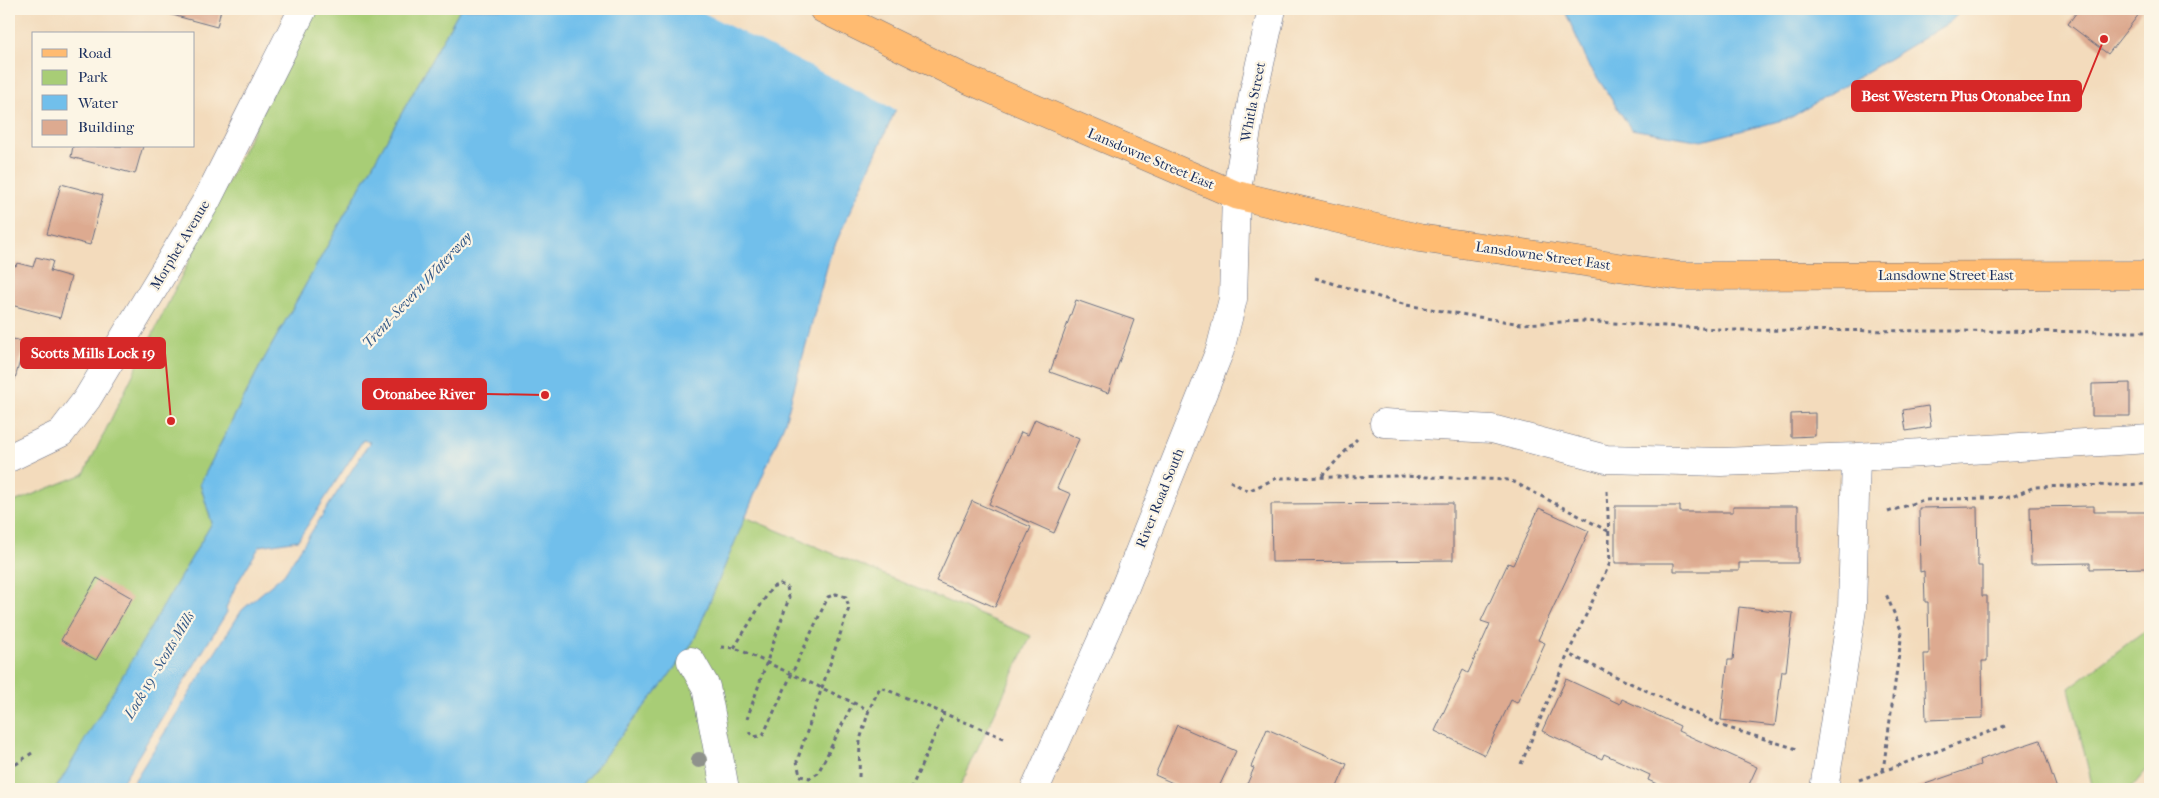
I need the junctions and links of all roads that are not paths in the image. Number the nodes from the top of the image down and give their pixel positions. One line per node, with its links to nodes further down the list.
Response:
1 (303, 9): 8 (street, Morphet Avenue)
2 (822, 9): 4 (main road, Lansdowne Street East)
3 (1272, 9): 4 (street, Whitla Street)
4 (1236, 195): 5 (main road, Lansdowne Street East); 12 (street, River Road South)
5 (2150, 275)
6 (1384, 423): 9 (street)
7 (2150, 438): 9 (street)
8 (15, 455)
9 (1856, 457): 13 (street)
10 (692, 661): 11 (street)
11 (725, 789)
12 (1035, 789)
13 (1824, 789)

